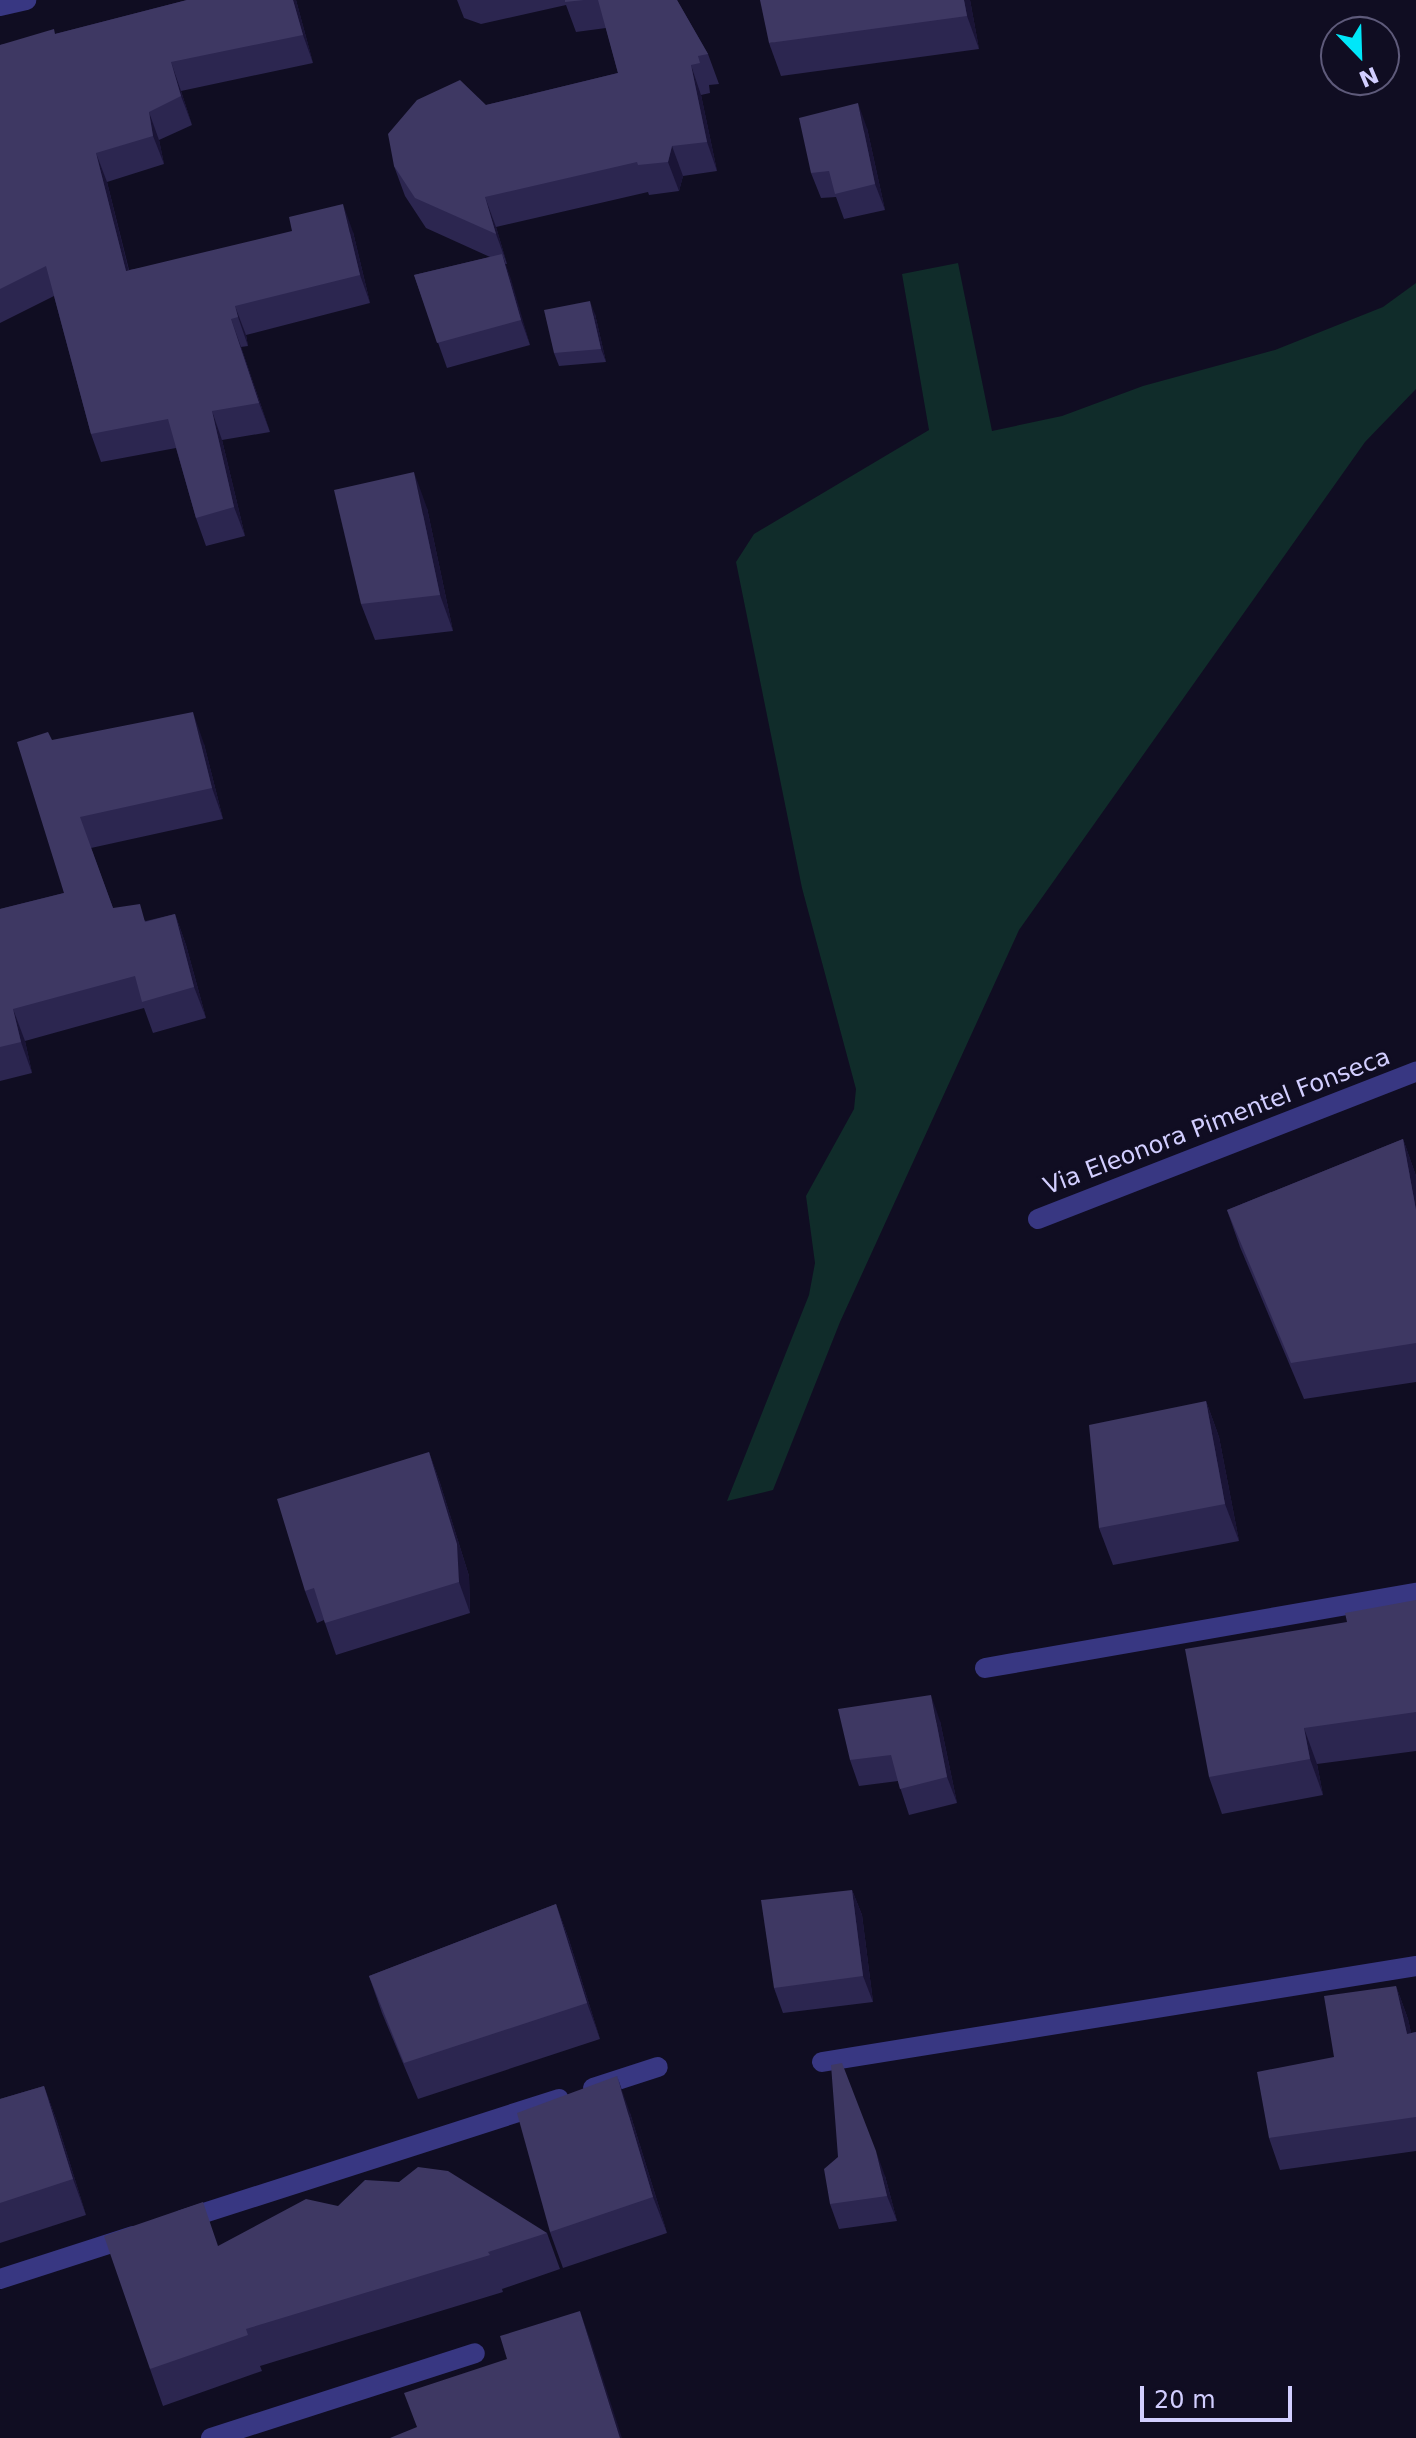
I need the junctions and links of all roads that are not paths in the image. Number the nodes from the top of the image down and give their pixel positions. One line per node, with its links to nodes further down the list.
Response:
1 (26, 0): 2 (street)
2 (0, 6)
3 (1416, 1072): 4 (street, Via Eleonora Pimentel Fonseca)
4 (1038, 1219)
5 (1416, 1593): 6 (street)
6 (985, 1668)
7 (1416, 1966): 8 (street)
8 (822, 2062)
9 (658, 2067): 10 (street)
10 (0, 2279)
11 (475, 2353): 12 (street)
12 (211, 2438)

